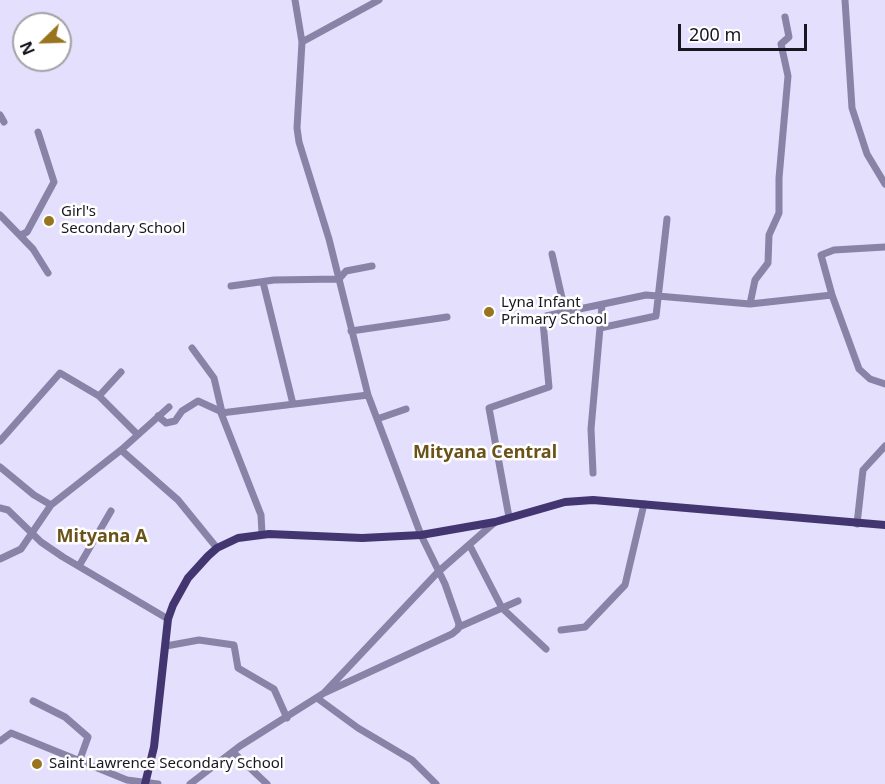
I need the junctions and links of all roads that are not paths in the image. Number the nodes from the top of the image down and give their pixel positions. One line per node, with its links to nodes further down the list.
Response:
1 (295, 0): 5 (street)
2 (380, 0): 5 (street)
3 (845, 0): 7 (street)
4 (785, 17): 20 (street)
5 (302, 42): 15 (street)
6 (38, 132): 10 (street)
7 (885, 184)
8 (0, 214): 10 (street)
9 (667, 219): 19 (street)
10 (21, 235): 14 (street)
11 (885, 247): 18 (street)
12 (552, 254): 22 (street)
13 (372, 266): 15 (street)
14 (48, 273)
15 (339, 279): 16 (street); 25 (street)
16 (263, 282): 17 (street); 31 (street)
17 (231, 286)
18 (832, 295): 20 (street); 28 (street)
19 (660, 297): 20 (street); 21 (street); 24 (street)
20 (750, 304)
21 (602, 305): 22 (street); 24 (street)
22 (565, 312): 47 (street)
23 (447, 317): 25 (street)
24 (600, 328): 42 (street)
25 (351, 331): 29 (street)
26 (192, 348): 34 (street)
27 (122, 372): 30 (street)
28 (885, 384)
29 (368, 395): 31 (street); 36 (street)
30 (99, 396): 37 (street); 38 (street)
31 (293, 404): 34 (street)
32 (169, 407): 35 (street)
33 (406, 409): 36 (street)
34 (222, 412): 35 (street); 52 (street)
35 (158, 416): 37 (street)
36 (377, 419): 53 (street)
37 (137, 434): 40 (street)
38 (0, 441)
39 (885, 446): 49 (street)
40 (121, 450): 44 (street); 56 (street)
41 (0, 467): 44 (street)
42 (593, 473)
43 (644, 504): 47 (main road); 49 (main road); 65 (street)
44 (51, 505): 51 (street)
45 (0, 508): 51 (street)
46 (111, 511): 59 (street)
47 (509, 517): 48 (main road)
48 (495, 522): 53 (main road); 55 (street)
49 (857, 524): 50 (main road)
50 (885, 525)
51 (33, 532): 54 (street); 57 (street)
52 (262, 534): 53 (main road); 56 (main road)
53 (421, 535): 60 (street)
54 (41, 542): 57 (street); 59 (street)
55 (470, 546): 60 (street); 62 (street)
56 (217, 548): 63 (main road)
57 (21, 549): 58 (street)
58 (0, 559)
59 (79, 566): 63 (street)
60 (438, 572): 64 (street); 68 (street)
61 (518, 601): 62 (street)
62 (502, 608): 64 (street); 67 (street)
63 (168, 619): 66 (main road)
64 (459, 627): 68 (street)
65 (561, 630)
66 (166, 646): 71 (street); 75 (main road)
67 (546, 649)
68 (324, 693): 69 (street)
69 (317, 698): 71 (street); 79 (street)
70 (33, 701): 74 (street)
71 (287, 718): 73 (street)
72 (0, 741): 74 (street)
73 (233, 752): 77 (street); 78 (street)
74 (79, 762): 75 (street)
75 (145, 783): 76 (street)
76 (158, 784)
77 (190, 784)
78 (267, 784)
79 (436, 784)

